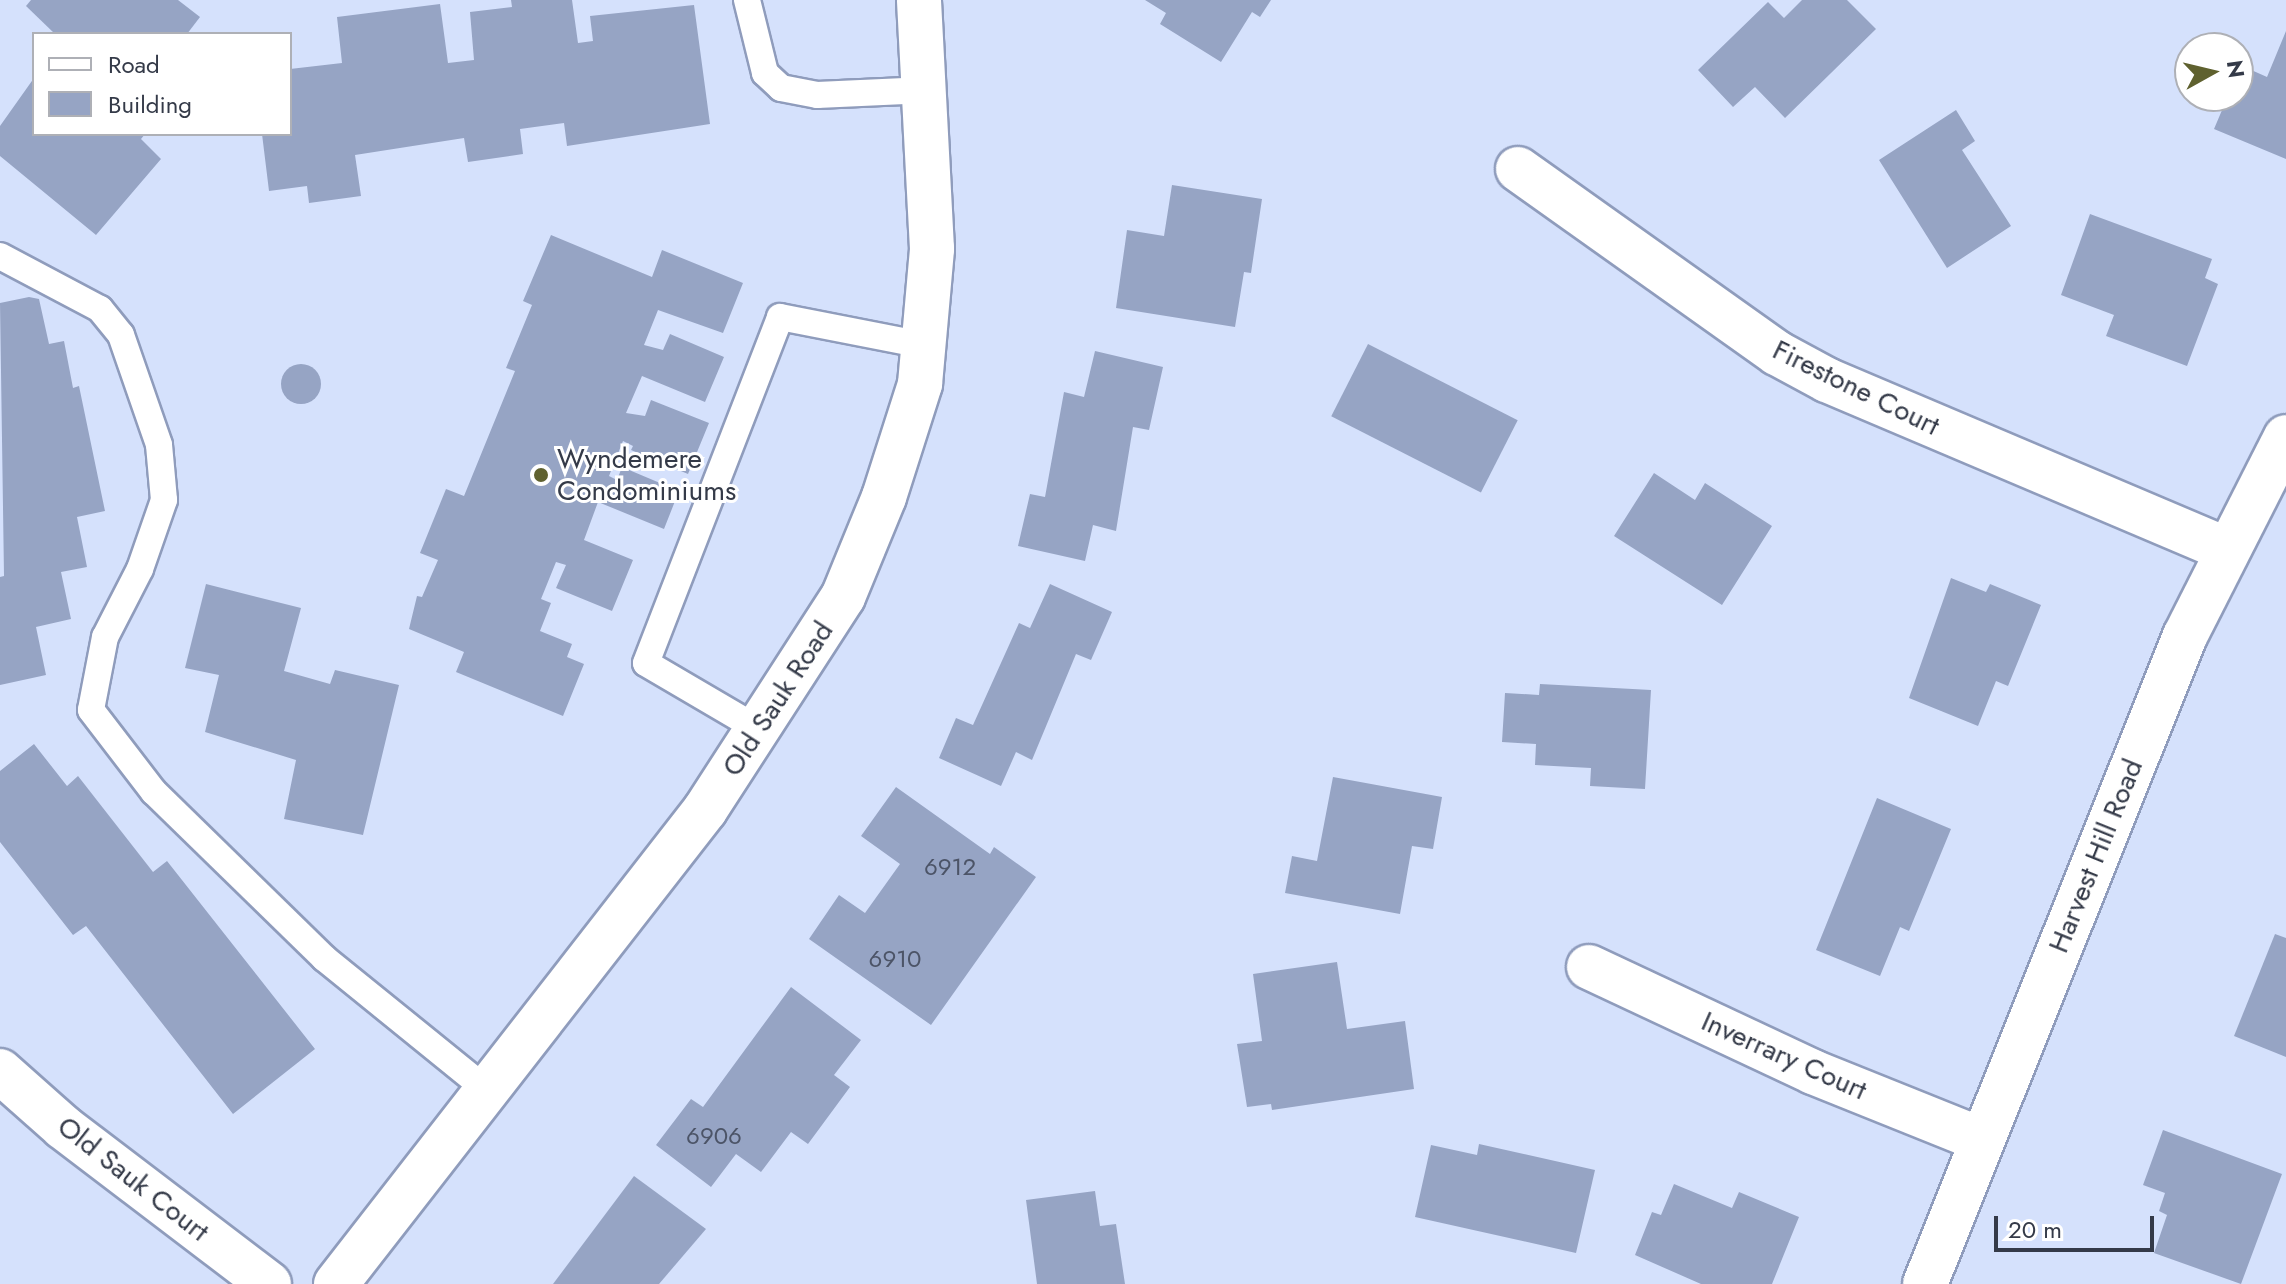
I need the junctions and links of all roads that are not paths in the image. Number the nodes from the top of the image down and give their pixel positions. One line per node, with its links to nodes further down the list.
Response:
1 (747, 0): 3 (lane)
2 (919, 0): 3 (street, Old Sauk Road)
3 (927, 90): 6 (street, Old Sauk Road)
4 (1518, 169): 8 (street, Firestone Court)
5 (0, 256): 12 (lane)
6 (923, 345): 9 (street, Old Sauk Road); 9 (lane)
7 (2286, 437): 8 (street, Harvest Hill Road)
8 (2227, 550): 13 (street, Harvest Hill Road)
9 (760, 730): 12 (street, Old Sauk Road)
10 (1589, 967): 13 (street, Inverrary Court)
11 (0, 1071): 14 (street, Old Sauk Court)
12 (488, 1091): 15 (street, Old Sauk Road)
13 (1982, 1140): 16 (street, Harvest Hill Road)
14 (269, 1284)
15 (336, 1284)
16 (1925, 1284)

